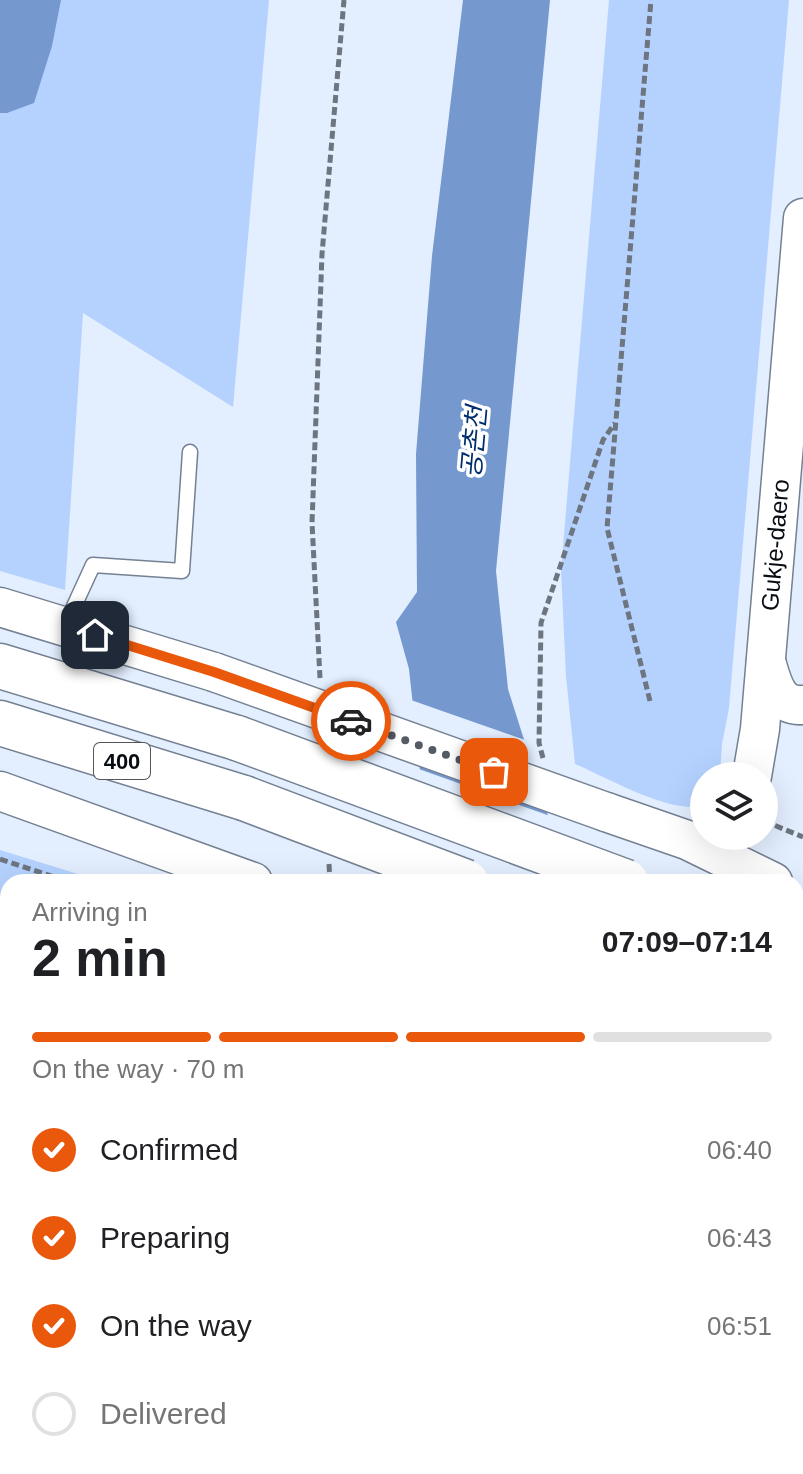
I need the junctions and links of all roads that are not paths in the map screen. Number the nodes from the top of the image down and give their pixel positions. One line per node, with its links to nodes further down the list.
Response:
1 (803, 218): 5 (main road, Gukje-daero)
2 (190, 452): 4 (lane)
3 (0, 607): 4 (main road)
4 (65, 626): 11 (main road, bridge)
5 (765, 658): 7 (main road); 9 (main road, Gukje-daero)
6 (0, 666): 15 (highway, 400, bridge)
7 (803, 705)
8 (0, 723): 14 (highway, 400, bridge)
9 (754, 762)
10 (0, 791): 13 (main road)
11 (690, 835)
12 (719, 850): 16 (main road)
13 (229, 874)
14 (445, 874)
15 (604, 874)
16 (759, 874)

